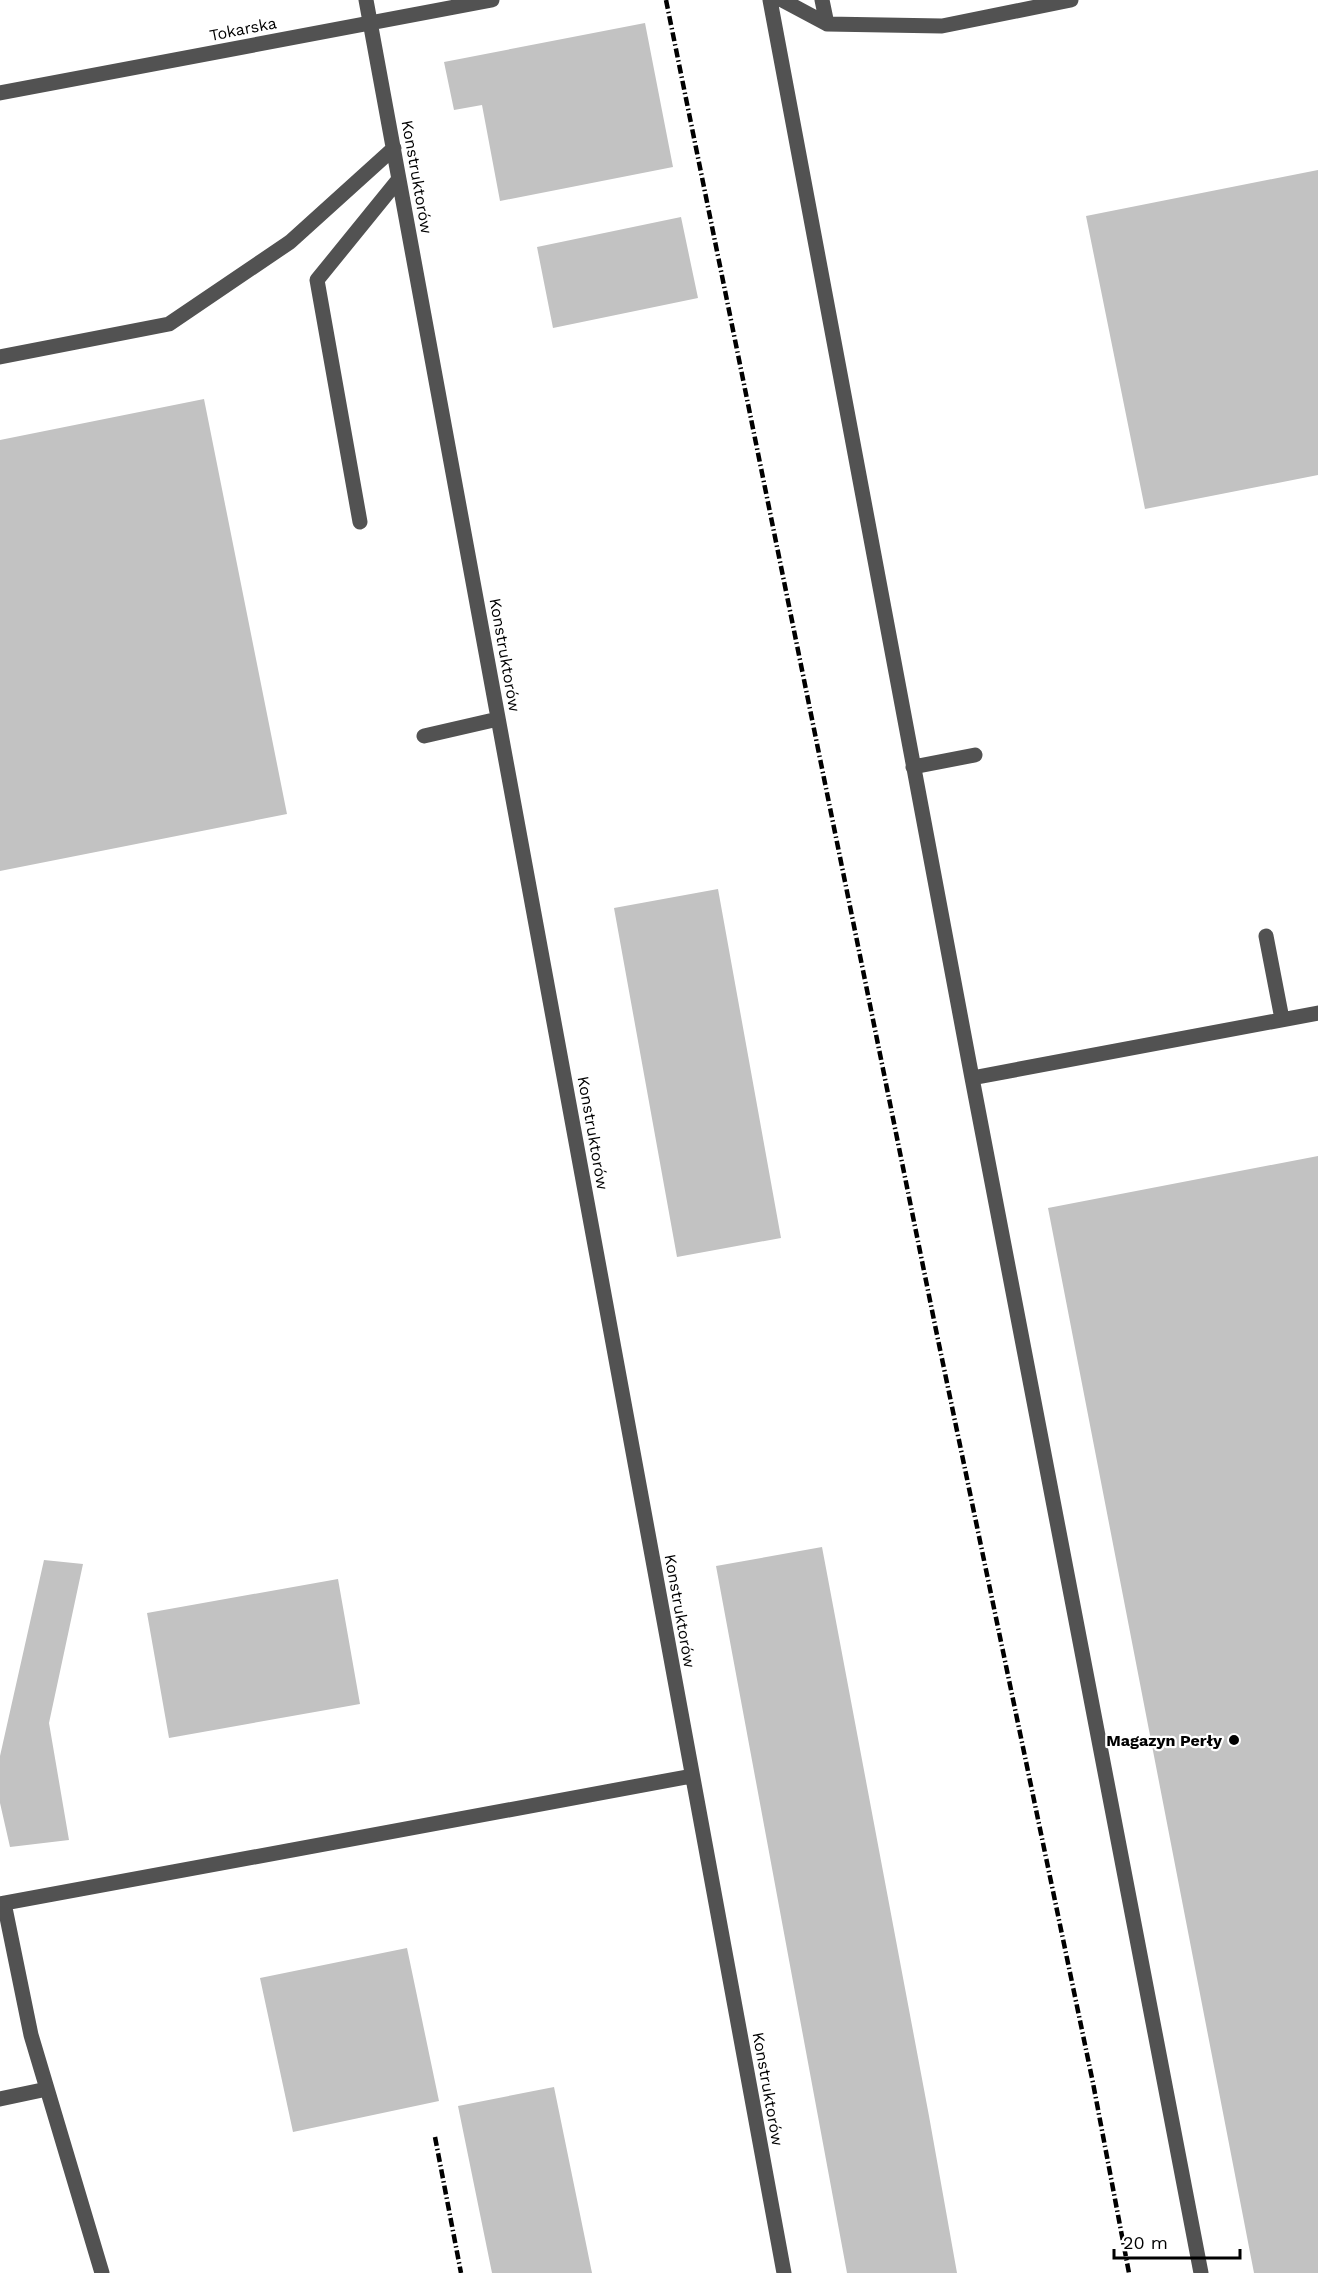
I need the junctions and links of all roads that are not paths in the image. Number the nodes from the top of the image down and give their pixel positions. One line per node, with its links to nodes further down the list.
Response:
1 (366, 0): 7 (lane, Konstruktorów)
2 (492, 0): 7 (lane, Tokarska)
3 (770, 0): 17 (lane)
4 (782, 0): 8 (lane)
5 (822, 0): 8 (lane)
6 (1071, 0): 8 (lane)
7 (370, 23): 9 (lane, Tokarska); 10 (lane, Konstruktorów)
8 (827, 24)
9 (0, 93)
10 (394, 148): 11 (lane, Konstruktorów); 12 (lane)
11 (399, 179): 13 (lane); 14 (lane, Konstruktorów)
12 (0, 357)
13 (360, 522)
14 (498, 719): 15 (lane); 22 (lane, Konstruktorów)
15 (424, 736)
16 (975, 755): 17 (lane)
17 (913, 767): 21 (lane)
18 (1266, 936): 20 (lane)
19 (1318, 1012): 20 (lane)
20 (1282, 1019): 21 (lane)
21 (972, 1078): 28 (lane)
22 (692, 1776): 23 (lane); 27 (lane, Konstruktorów)
23 (2, 1904): 24 (lane)
24 (47, 2089): 25 (lane); 26 (lane)
25 (0, 2099)
26 (102, 2273)
27 (784, 2273)
28 (1201, 2273)

